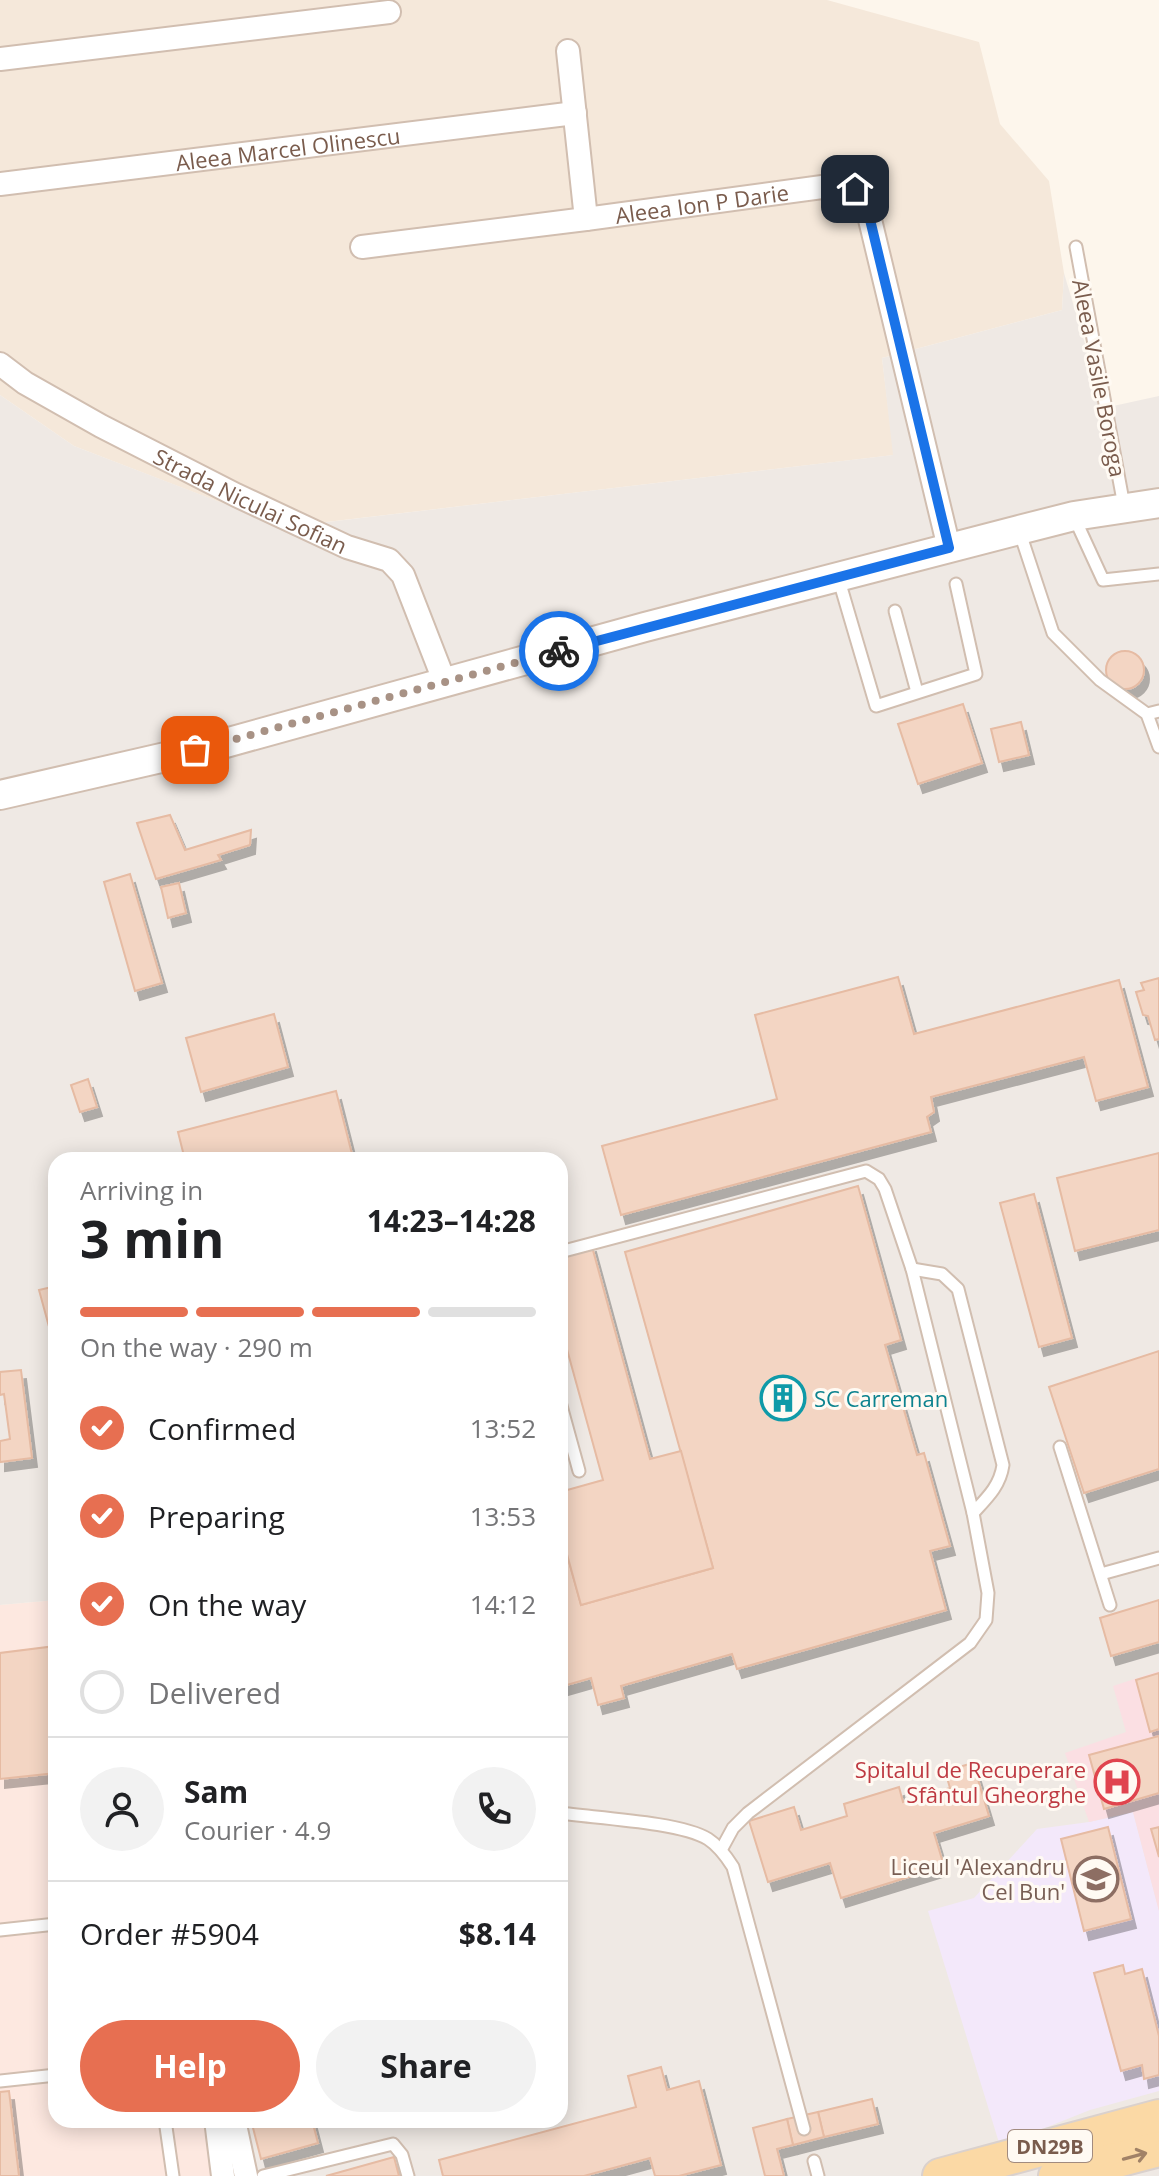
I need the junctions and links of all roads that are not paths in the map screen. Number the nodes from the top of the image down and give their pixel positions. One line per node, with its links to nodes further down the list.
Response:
1 (389, 12): 3 (street)
2 (568, 51): 4 (street, Aleea Ion P Darie)
3 (0, 59)
4 (575, 113): 5 (street, Aleea Marcel Olinescu); 6 (street, Aleea Ion P Darie)
5 (0, 184)
6 (586, 219): 7 (street); 14 (street, Aleea Ion P Darie)
7 (362, 247)
8 (1076, 247): 11 (lane, Aleea Vasile Boroga)
9 (0, 364): 19 (street, Strada Niculai Sofian)
10 (1159, 503): 11 (street)
11 (1125, 508): 12 (street)
12 (1074, 516): 13 (street); 15 (lane)
13 (1019, 530): 14 (street); 21 (lane)
14 (949, 548): 16 (street)
15 (1159, 574)
16 (838, 577): 19 (street); 20 (lane)
17 (956, 584): 20 (lane)
18 (895, 611): 20 (lane)
19 (445, 683): 23 (street)
20 (917, 692)
21 (1153, 712): 22 (lane)
22 (1159, 747)
23 (0, 795)
24 (568, 1250): 25 (lane)
25 (912, 1269): 29 (lane); 29 (lane)
26 (568, 1431): 28 (lane)
27 (1060, 1447): 31 (lane)
28 (579, 1471)
29 (973, 1513): 34 (lane)
30 (1159, 1558): 31 (lane)
31 (1101, 1574): 32 (lane)
32 (1110, 1605)
33 (568, 1814): 34 (lane)
34 (721, 1850): 43 (lane)
35 (48, 1925): 36 (lane)
36 (0, 1930)
37 (48, 2076): 38 (lane)
38 (0, 2081)
39 (1159, 2117): 52 (main road, DN29B)
40 (166, 2128): 46 (lane)
41 (217, 2128): 47 (street)
42 (236, 2128): 48 (street)
43 (804, 2129)
44 (1159, 2149): 53 (main road, DN29B, one-way to 44)
45 (814, 2161): 51 (lane)
46 (173, 2176)
47 (223, 2176)
48 (246, 2176)
49 (263, 2176): 50 (lane)
50 (408, 2176)
51 (818, 2176)
52 (940, 2176)
53 (1059, 2176)

